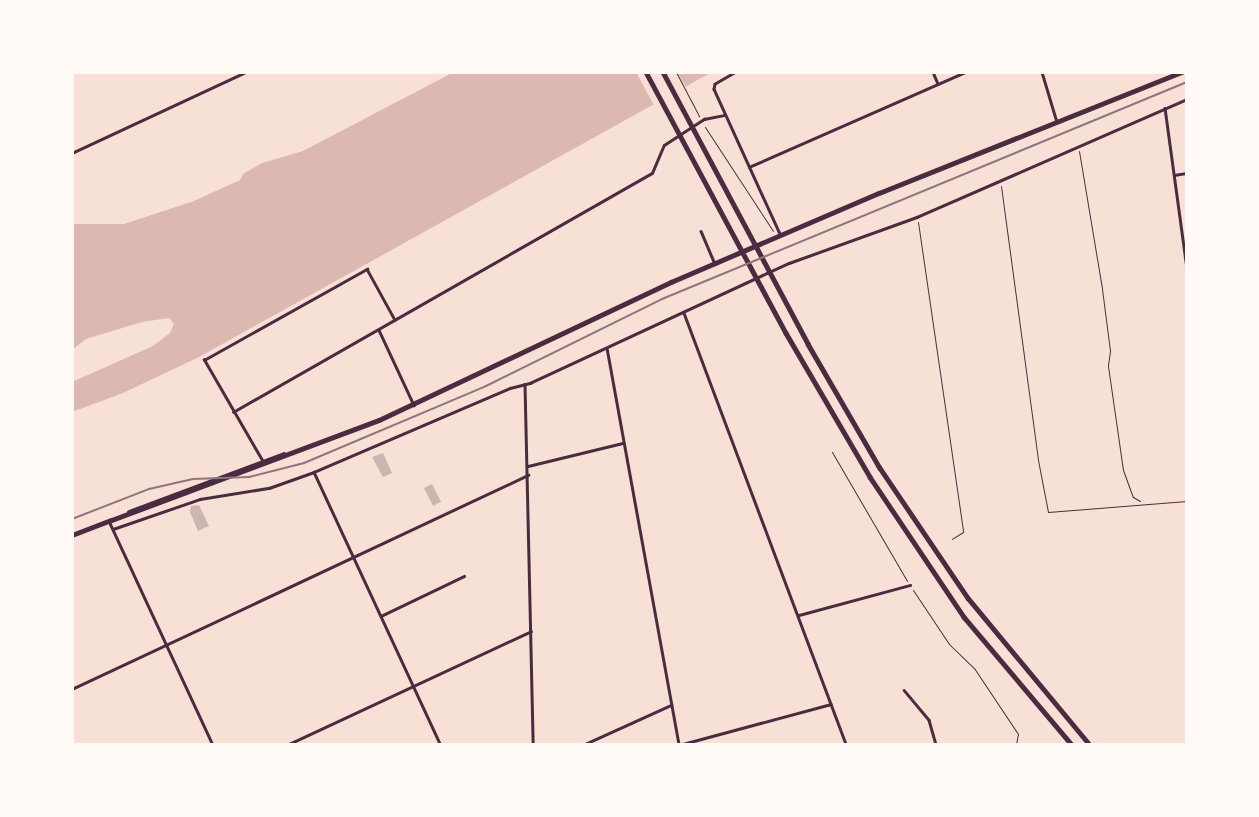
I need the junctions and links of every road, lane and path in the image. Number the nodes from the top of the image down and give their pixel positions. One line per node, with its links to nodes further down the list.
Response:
1 (246, 72): 16 (street)
2 (646, 72): 68 (main road)
3 (663, 72): 69 (main road)
4 (676, 72): 23 (path)
5 (736, 72): 13 (street)
6 (933, 72): 10 (street)
7 (965, 72): 10 (street)
8 (1042, 72): 14 (street)
9 (1182, 72): 14 (main road)
10 (938, 84): 17 (street)
11 (1187, 99): 12 (street)
12 (1165, 108): 15 (street); 19 (street)
13 (725, 115): 17 (street); 28 (street)
14 (1057, 122): 23 (main road)
15 (1078, 145): 20 (street); 42 (path)
16 (72, 153)
17 (749, 167): 23 (street)
18 (1187, 173): 19 (street)
19 (1174, 175): 24 (street)
20 (1000, 180): 21 (street); 42 (path)
21 (917, 217): 27 (street); 46 (path)
22 (701, 231): 25 (street)
23 (781, 235): 25 (main road)
24 (1186, 250): 26 (street)
25 (715, 264): 32 (main road)
26 (1187, 269)
27 (684, 313): 30 (street); 50 (street)
28 (395, 320): 29 (street); 33 (street)
29 (379, 330): 32 (street); 33 (street)
30 (607, 348): 31 (street); 35 (street)
31 (525, 384): 38 (street); 39 (street)
32 (414, 405): 34 (main road)
33 (233, 412): 37 (street)
34 (322, 442): 37 (main road); 43 (main road)
35 (622, 443): 38 (street); 58 (street)
36 (832, 452): 49 (path)
37 (263, 462): 43 (main road)
38 (528, 466): 40 (street)
39 (314, 472): 44 (street); 47 (street)
40 (528, 475): 47 (street); 52 (street)
41 (1187, 501): 42 (path)
42 (1142, 503)
43 (109, 521): 44 (street); 45 (main road)
44 (113, 529): 53 (street)
45 (72, 535)
46 (952, 539)
47 (353, 556): 51 (street); 53 (street)
48 (464, 576): 51 (street)
49 (910, 585): 50 (street); 67 (path)
50 (799, 615): 57 (street)
51 (381, 616): 54 (street)
52 (531, 631): 54 (street); 62 (street)
53 (167, 645): 55 (street); 59 (street)
54 (413, 686): 60 (street); 61 (street)
55 (72, 688)
56 (904, 690): 66 (street)
57 (832, 704): 64 (street); 65 (street)
58 (671, 705): 63 (street); 64 (street)
59 (213, 745)
60 (287, 745)
61 (441, 745)
62 (533, 745)
63 (583, 745)
64 (679, 745)
65 (846, 745)
66 (936, 745)
67 (1011, 745)
68 (1072, 745)
69 (1090, 745)

